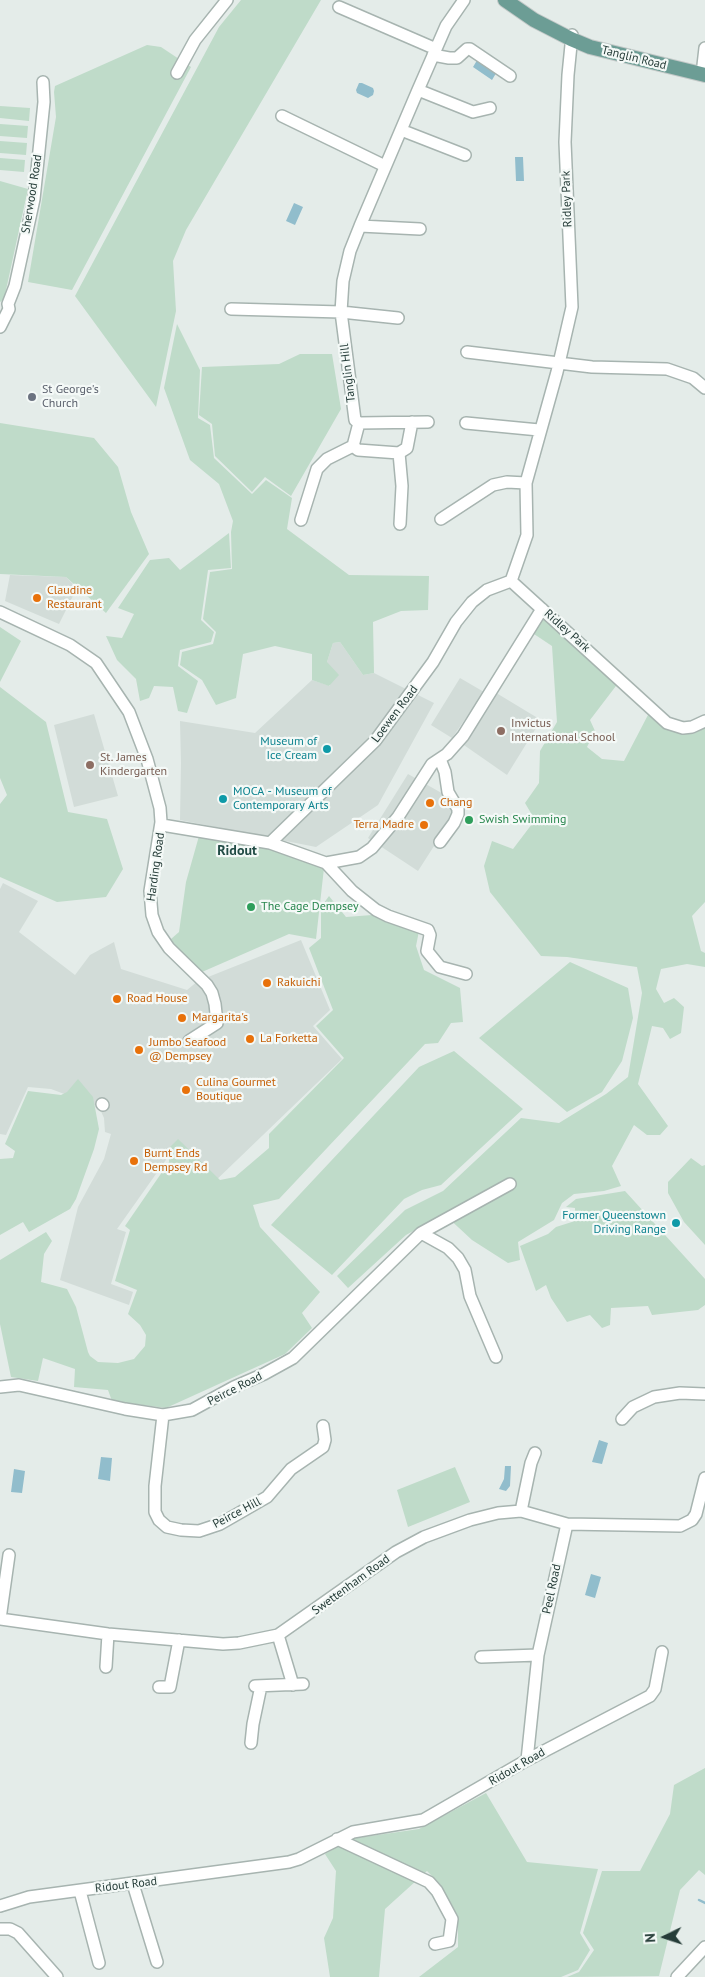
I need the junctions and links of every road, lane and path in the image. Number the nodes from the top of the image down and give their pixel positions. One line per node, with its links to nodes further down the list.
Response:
1 (226, 0): 9 (street)
2 (464, 0): 7 (street, Tanglin Hill)
3 (505, 0): 5 (main road, Tanglin Road)
4 (339, 7): 7 (street)
5 (569, 36): 8 (main road, Tanglin Road); 26 (street, Ridley Park)
6 (705, 48): 8 (street)
7 (434, 52): 10 (street); 12 (street, Tanglin Hill)
8 (703, 72)
9 (177, 74)
10 (510, 76)
11 (43, 82): 20 (street, Sherwood Road)
12 (418, 90): 13 (street); 15 (street, Tanglin Hill)
13 (490, 108)
14 (282, 116): 17 (street)
15 (401, 130): 16 (street); 17 (street, Tanglin Hill)
16 (465, 155)
17 (386, 166): 18 (street, Tanglin Hill)
18 (360, 226): 19 (street); 22 (street, Tanglin Hill)
19 (420, 229)
20 (4, 306): 24 (street, Sherwood Road)
21 (231, 309): 22 (street)
22 (341, 312): 23 (street); 31 (street, Tanglin Hill)
23 (398, 318)
24 (0, 327)
25 (466, 352): 26 (street)
26 (559, 362): 27 (street); 32 (street, Ridley Park)
27 (705, 388)
28 (412, 422): 29 (street); 31 (street); 34 (street)
29 (428, 422)
30 (466, 422): 32 (street)
31 (359, 423): 33 (street)
32 (539, 430): 35 (street, Ridley Park)
33 (353, 446): 34 (street); 37 (street)
34 (399, 453): 38 (street)
35 (526, 483): 36 (street); 39 (street, Ridley Park)
36 (441, 519)
37 (301, 520)
38 (400, 524)
39 (511, 581): 40 (street, Ridley Park); 46 (street, Loewen Road)
40 (542, 609): 42 (street, Ridley Park); 43 (street)
41 (0, 612): 44 (street, Harding Road)
42 (705, 721)
43 (440, 759): 45 (street); 47 (street)
44 (162, 825): 46 (street); 49 (street, Harding Road)
45 (440, 842)
46 (270, 843): 47 (street)
47 (326, 863): 48 (street)
48 (466, 974)
49 (189, 1041)
50 (510, 1184): 51 (street, Peirce Road)
51 (421, 1233): 52 (street); 55 (street, Peirce Road)
52 (496, 1357)
53 (0, 1387): 55 (street, Peirce Road)
54 (705, 1394): 56 (street)
55 (163, 1415): 57 (street, Peirce Hill)
56 (622, 1419)
57 (323, 1426)
58 (535, 1453): 60 (street)
59 (705, 1478): 61 (street, Swettenham Road)
60 (521, 1511): 61 (street, Swettenham Road); 65 (street, Swettenham Road)
61 (567, 1524): 68 (street, Peel Road)
62 (9, 1555): 63 (street)
63 (0, 1619): 64 (street, Swettenham Road)
64 (108, 1634): 66 (street, Swettenham Road); 70 (street)
65 (278, 1635): 66 (street, Swettenham Road); 72 (street)
66 (179, 1640): 71 (street)
67 (662, 1652): 73 (street, Ridout Road)
68 (538, 1655): 69 (street); 73 (street, Peel Road)
69 (482, 1657)
70 (106, 1668)
71 (159, 1687)
72 (251, 1743)
73 (527, 1760): 74 (street, Ridout Road)
74 (337, 1839): 75 (street, Ridout Road); 79 (street)
75 (133, 1884): 76 (street, Ridout Road); 81 (street)
76 (80, 1891): 77 (street, Ridout Road); 82 (street)
77 (0, 1906)
78 (0, 1930): 83 (street)
79 (435, 1944)
80 (705, 1947): 84 (street)
81 (157, 1962)
82 (99, 1963)
83 (58, 1977)
84 (677, 1977)

